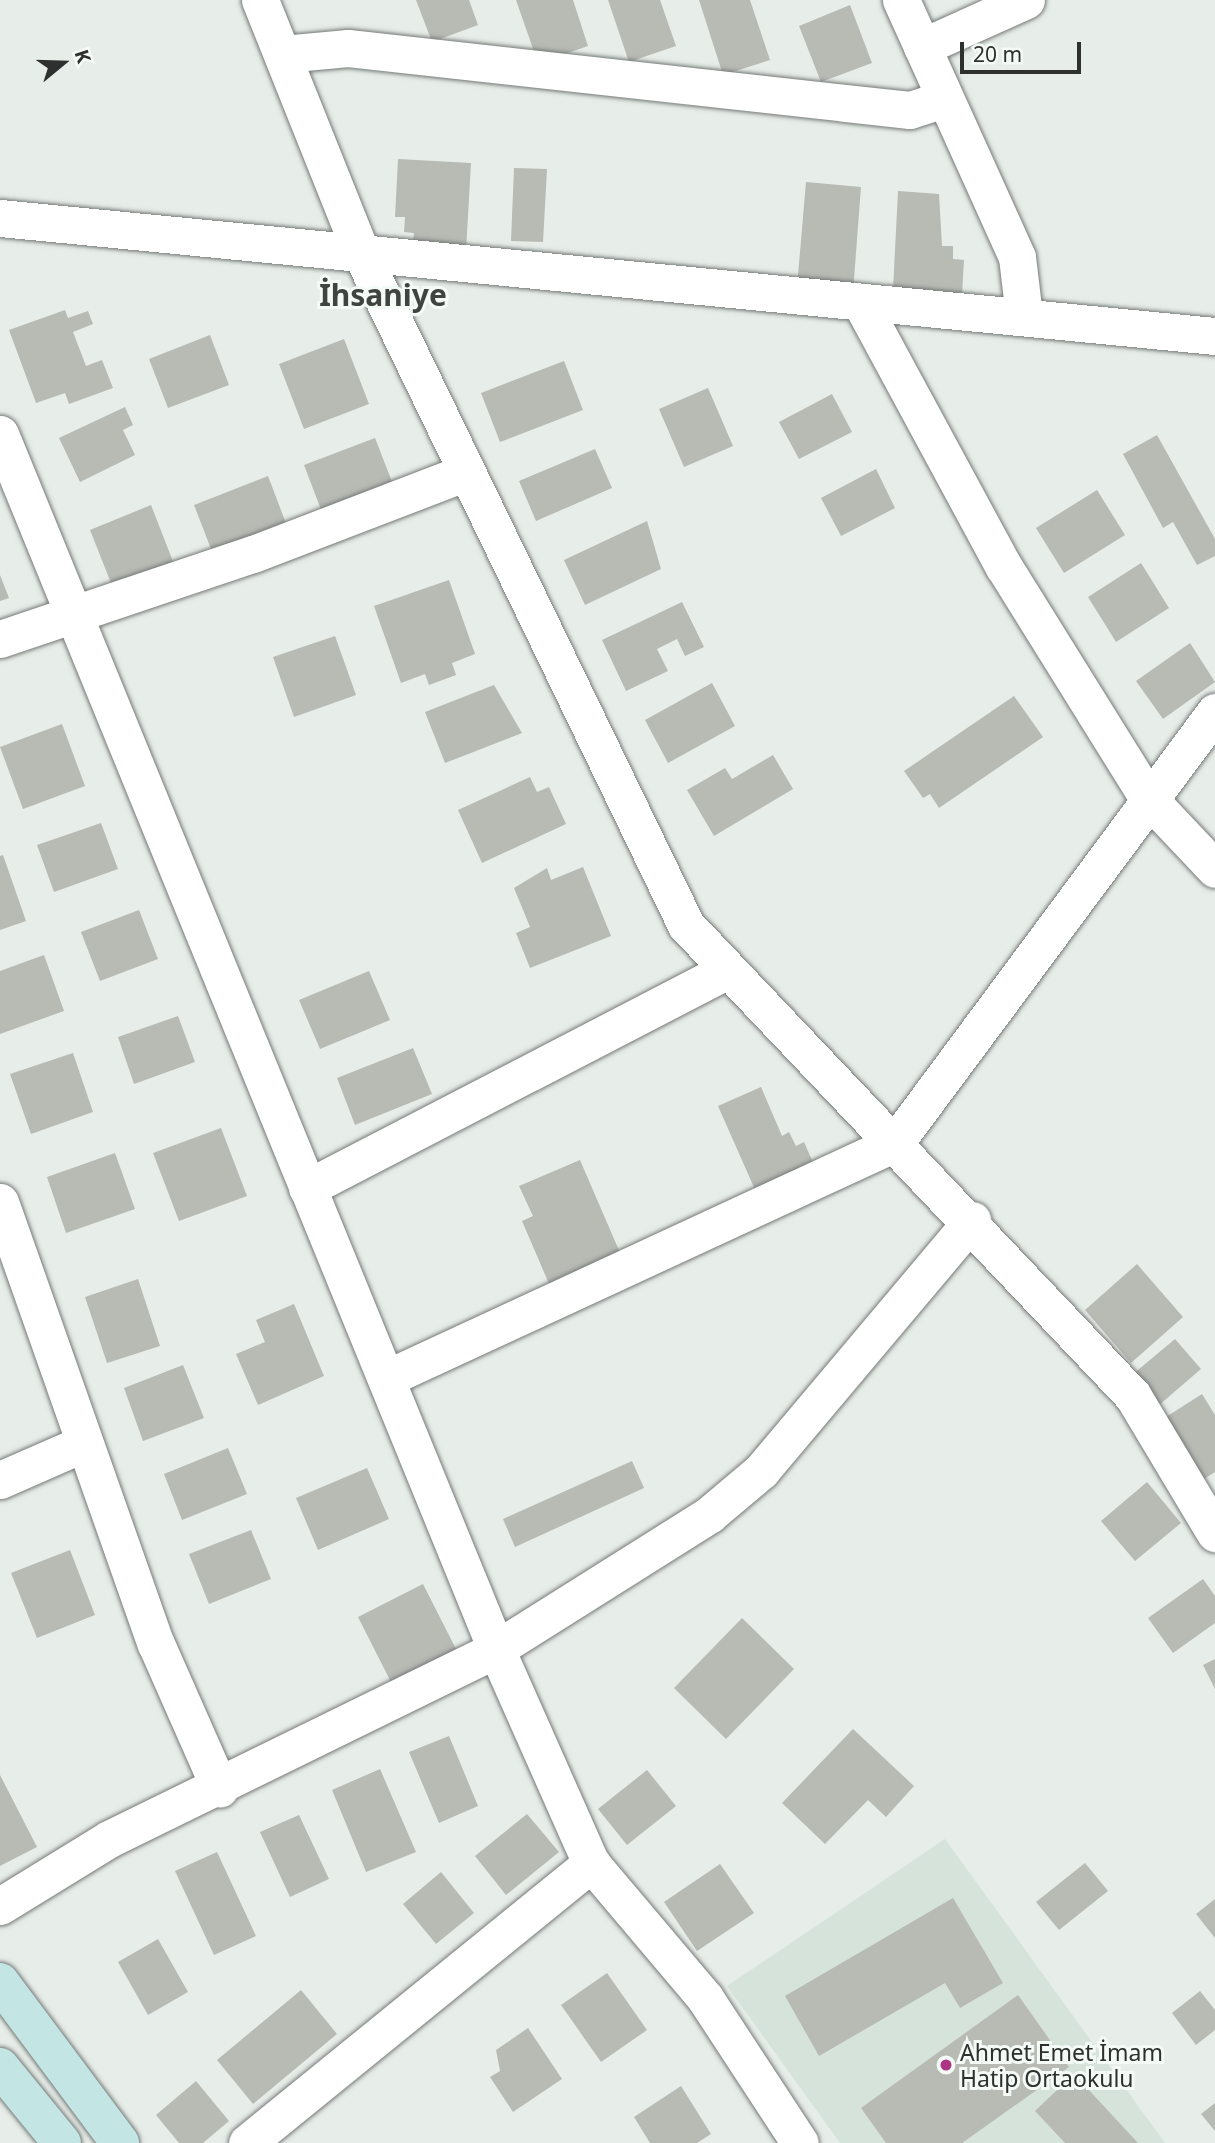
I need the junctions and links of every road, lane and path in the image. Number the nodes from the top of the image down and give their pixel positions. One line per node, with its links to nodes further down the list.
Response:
1 (260, 0): 5 (street)
2 (901, 0): 4 (street)
3 (1027, 0): 4 (street)
4 (922, 47): 6 (street)
5 (283, 54): 6 (street); 8 (street)
6 (944, 99): 10 (street)
7 (0, 218): 8 (street)
8 (360, 253): 9 (street); 13 (street)
9 (861, 303): 10 (street); 17 (street)
10 (1024, 316): 11 (street)
11 (1215, 336)
12 (0, 434): 14 (street)
13 (464, 473): 14 (street); 19 (street)
14 (72, 610): 15 (street); 21 (street)
15 (0, 639)
16 (1215, 712): 17 (street)
17 (1147, 797): 18 (street); 20 (street)
18 (1215, 869)
19 (725, 971): 20 (street); 21 (street)
20 (895, 1143): 23 (street); 24 (street)
21 (307, 1188): 24 (street)
22 (0, 1202): 25 (street)
23 (972, 1220): 27 (street); 29 (street)
24 (387, 1378): 29 (street)
25 (82, 1444): 26 (street); 30 (street)
26 (0, 1480)
27 (1205, 1485): 28 (street)
28 (1215, 1533)
29 (496, 1649): 30 (street); 31 (street)
30 (220, 1789): 32 (street)
31 (591, 1863): 37 (street); 38 (street)
32 (0, 1906)
33 (0, 1982): 36 (main road)
34 (0, 2067): 35 (main road)
35 (62, 2143)
36 (120, 2143)
37 (247, 2143)
38 (800, 2143)

